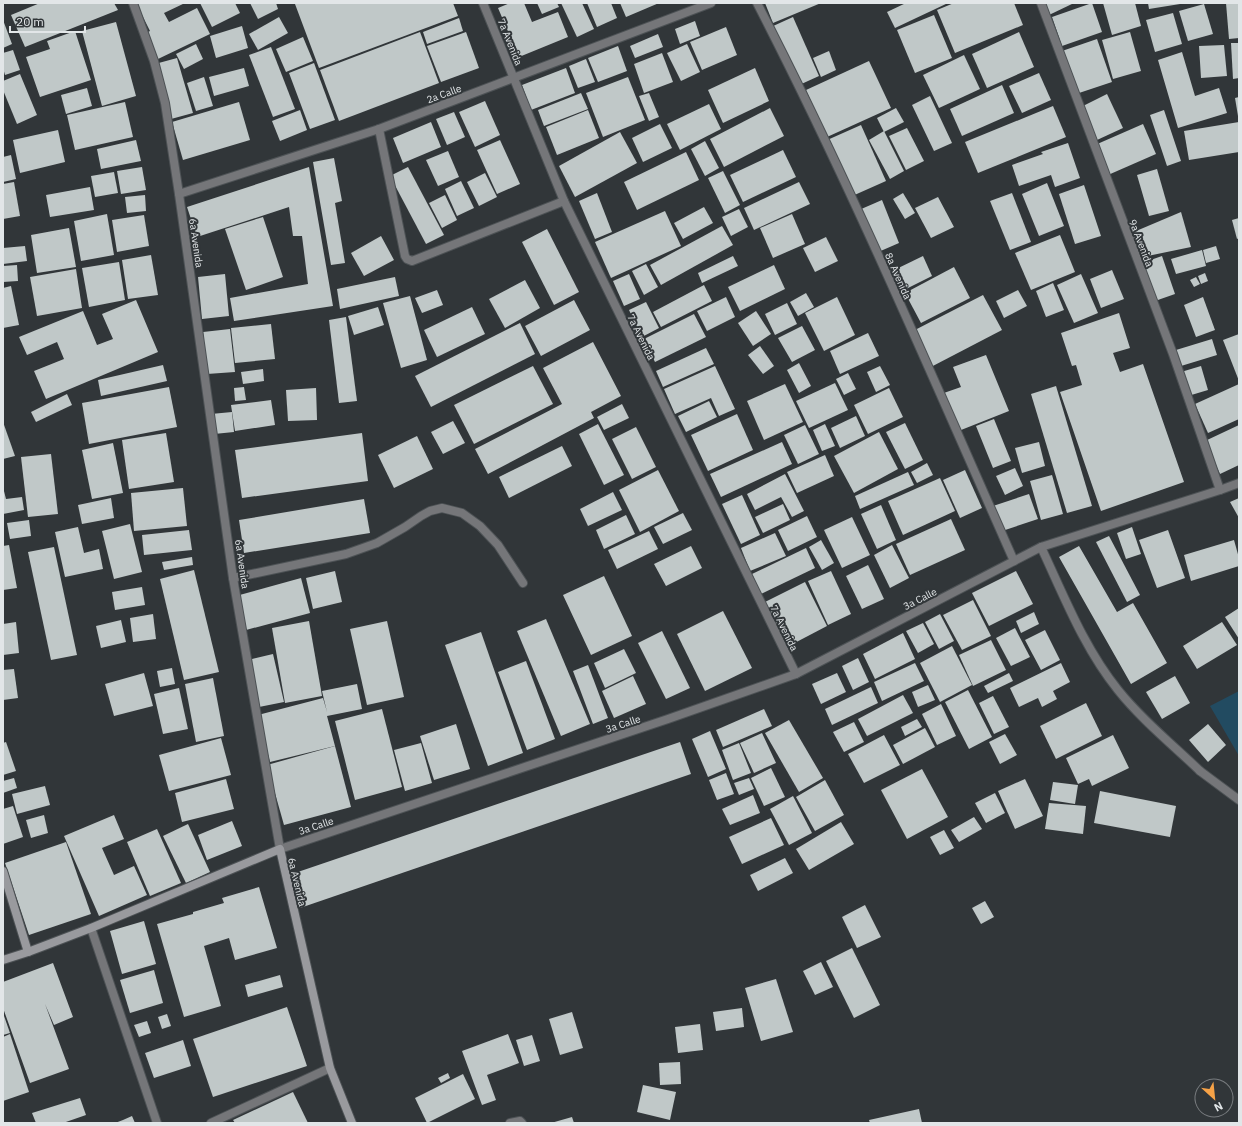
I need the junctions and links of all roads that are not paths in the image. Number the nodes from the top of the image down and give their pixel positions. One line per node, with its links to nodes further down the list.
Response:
1 (133, 3): 8 (street, 6a Avenida)
2 (483, 3): 6 (street, 7a Avenida)
3 (711, 3): 6 (street, 2a Calle)
4 (757, 3): 13 (street, 8a Avenida)
5 (1041, 3): 11 (street, 9a Avenida)
6 (514, 79): 7 (street, 2a Calle); 9 (street, 7a Avenida)
7 (379, 129): 8 (street, 2a Calle); 9 (street)
8 (179, 194): 14 (street, 6a Avenida)
9 (564, 201): 16 (street, 7a Avenida)
10 (1239, 483): 11 (street, 3a Calle)
11 (1220, 490): 12 (street, 3a Calle)
12 (1041, 547): 13 (street, 3a Calle); 17 (street)
13 (1014, 561): 16 (street, 3a Calle)
14 (233, 578): 15 (street); 18 (street, 6a Avenida)
15 (523, 583)
16 (796, 674): 18 (street, 3a Calle)
17 (1239, 800)
18 (280, 849): 20 (street, 3a Calle); 23 (street, 6a Avenida)
19 (3, 871): 21 (street)
20 (91, 928): 21 (street, 3a Calle); 24 (street)
21 (28, 952): 22 (street, 3a Calle)
22 (3, 960)
23 (330, 1068): 25 (street); 26 (street, 6a Avenida)
24 (157, 1123)
25 (211, 1123)
26 (352, 1123)
27 (510, 1123): 28 (street)
28 (522, 1123)

